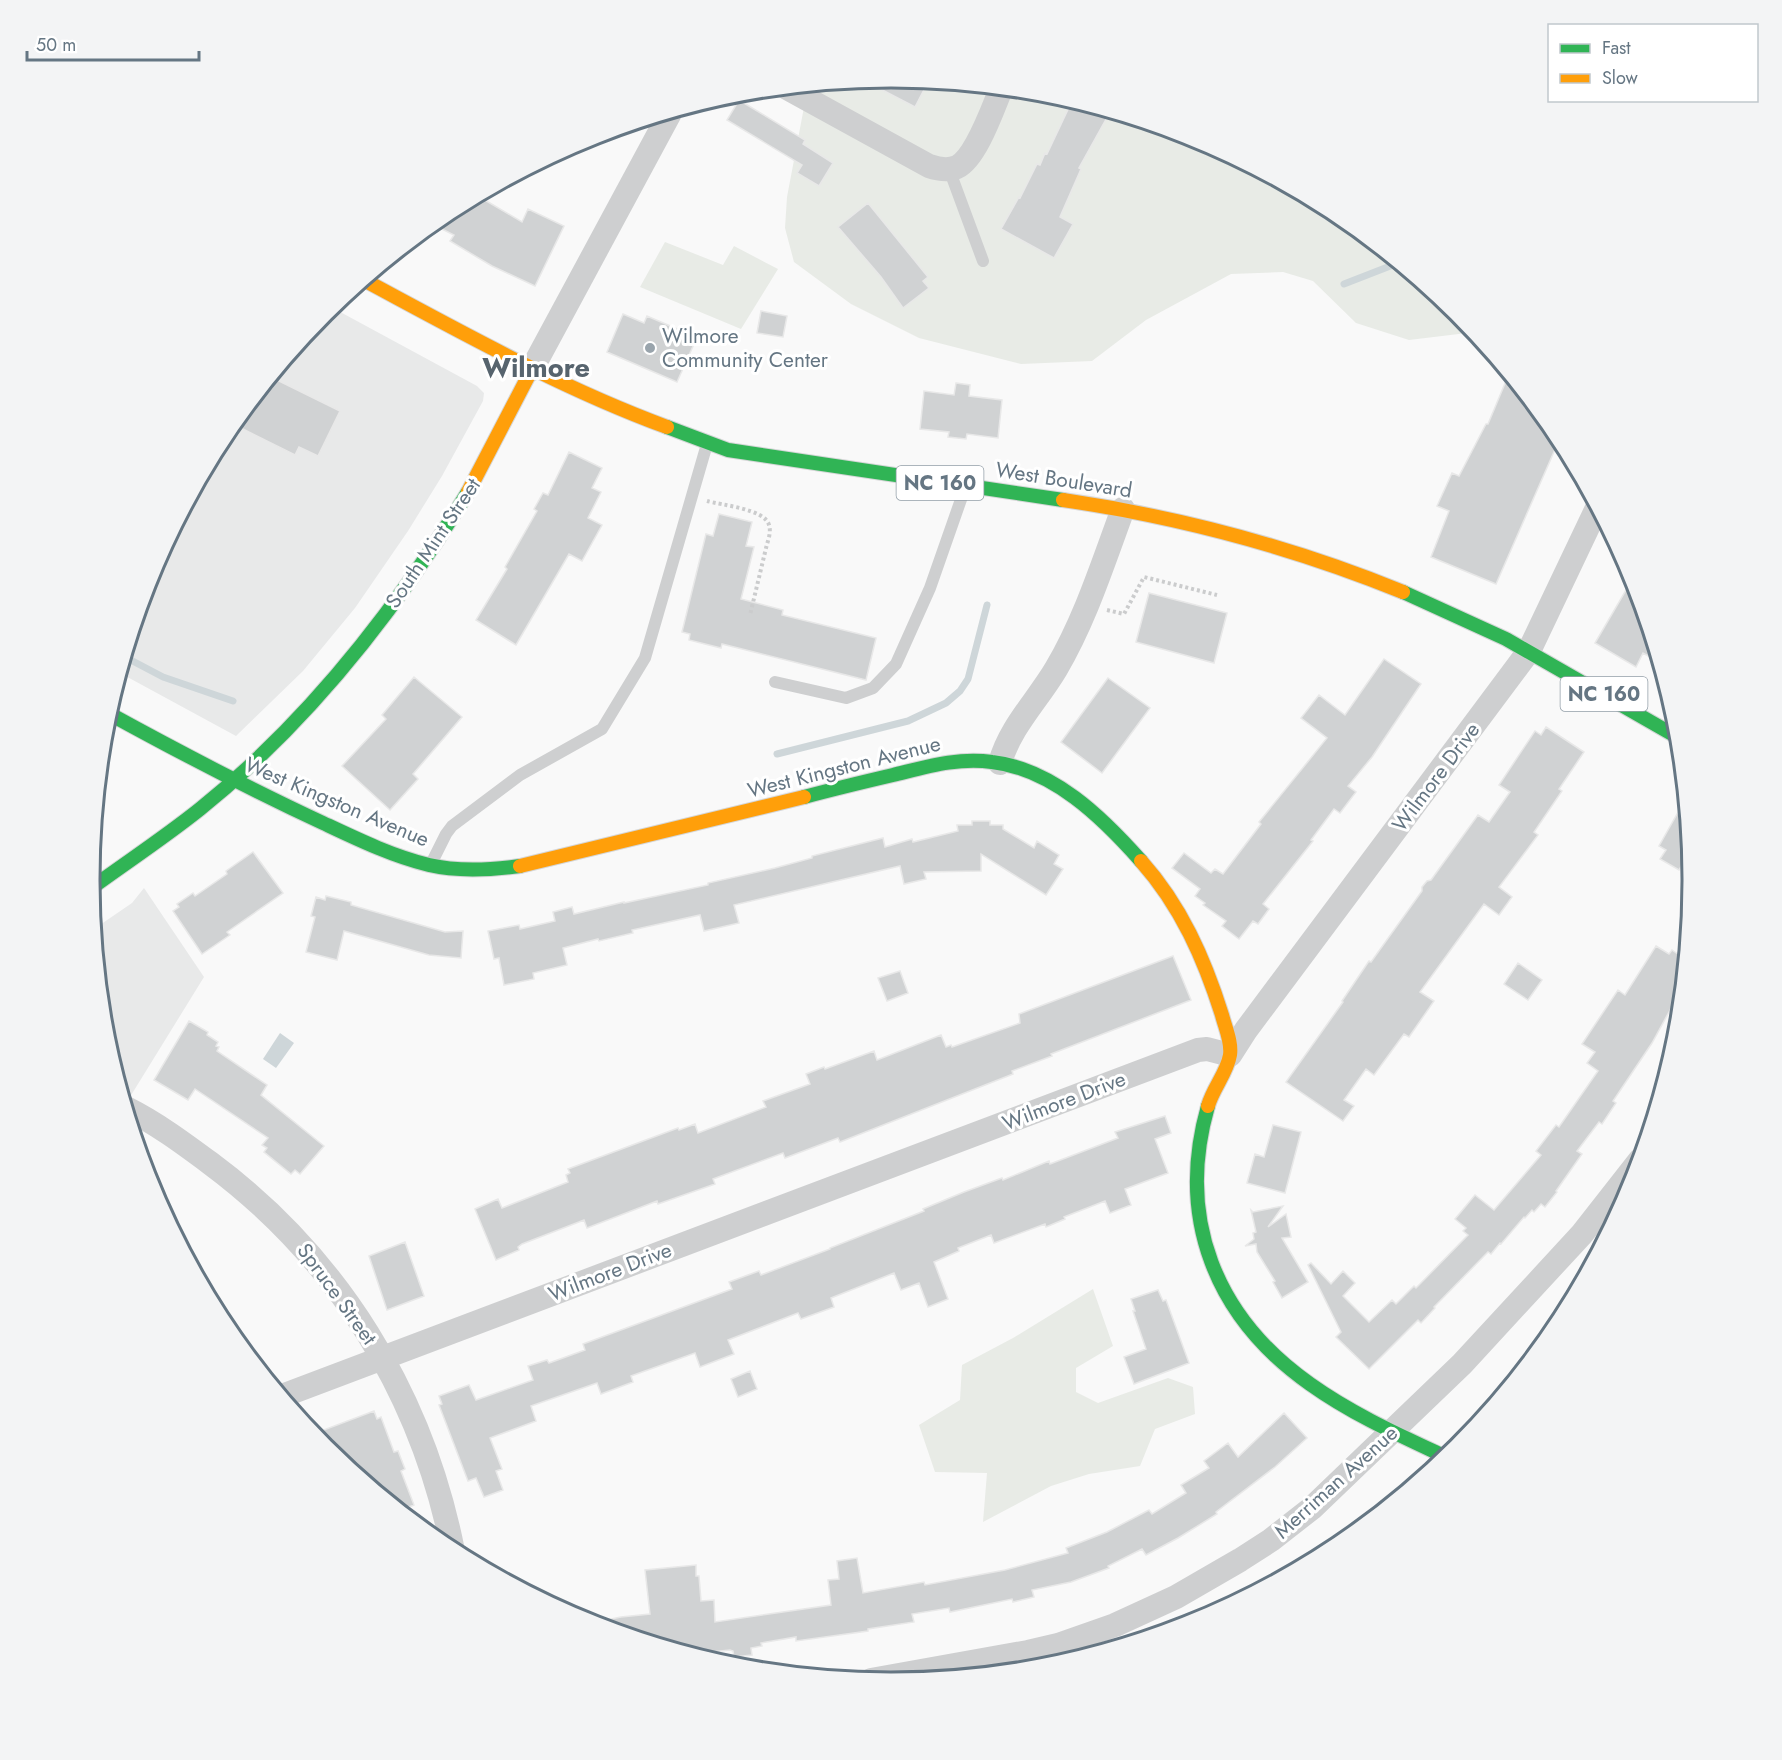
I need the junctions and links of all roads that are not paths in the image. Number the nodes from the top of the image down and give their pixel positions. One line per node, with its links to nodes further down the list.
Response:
1 (798, 94): 4 (street)
2 (998, 96): 4 (street)
3 (665, 122): 7 (street, South Mint Street)
4 (950, 169): 5 (lane)
5 (983, 261)
6 (371, 284): 7 (street, West Boulevard / NC 160)
7 (532, 369): 8 (street, West Boulevard / NC 160); 17 (street, South Mint Street)
8 (707, 443): 9 (street, West Boulevard / NC 160); 18 (lane)
9 (965, 487): 10 (street, West Boulevard / NC 160); 13 (lane)
10 (1124, 509): 12 (street, West Boulevard / NC 160); 16 (street)
11 (1593, 516): 12 (street, Wilmore Drive)
12 (1529, 651): 15 (street, West Boulevard / NC 160); 20 (street, Wilmore Drive)
13 (775, 682)
14 (117, 717): 17 (street, West Kingston Avenue)
15 (1668, 732)
16 (1000, 763): 18 (street, West Kingston Avenue); 20 (street, West Kingston Avenue)
17 (233, 781): 18 (street, West Kingston Avenue); 19 (street, South Mint Street)
18 (430, 865)
19 (99, 882)
20 (1230, 1055): 23 (street, Wilmore Drive); 25 (street)
21 (135, 1113): 23 (street, Spruce Street)
22 (1622, 1183): 25 (street, Merriman Avenue)
23 (383, 1358): 24 (street, Wilmore Drive); 27 (street, Spruce Street)
24 (289, 1393)
25 (1392, 1433): 26 (street); 28 (street, Merriman Avenue)
26 (1437, 1453)
27 (449, 1537)
28 (923, 1671)

